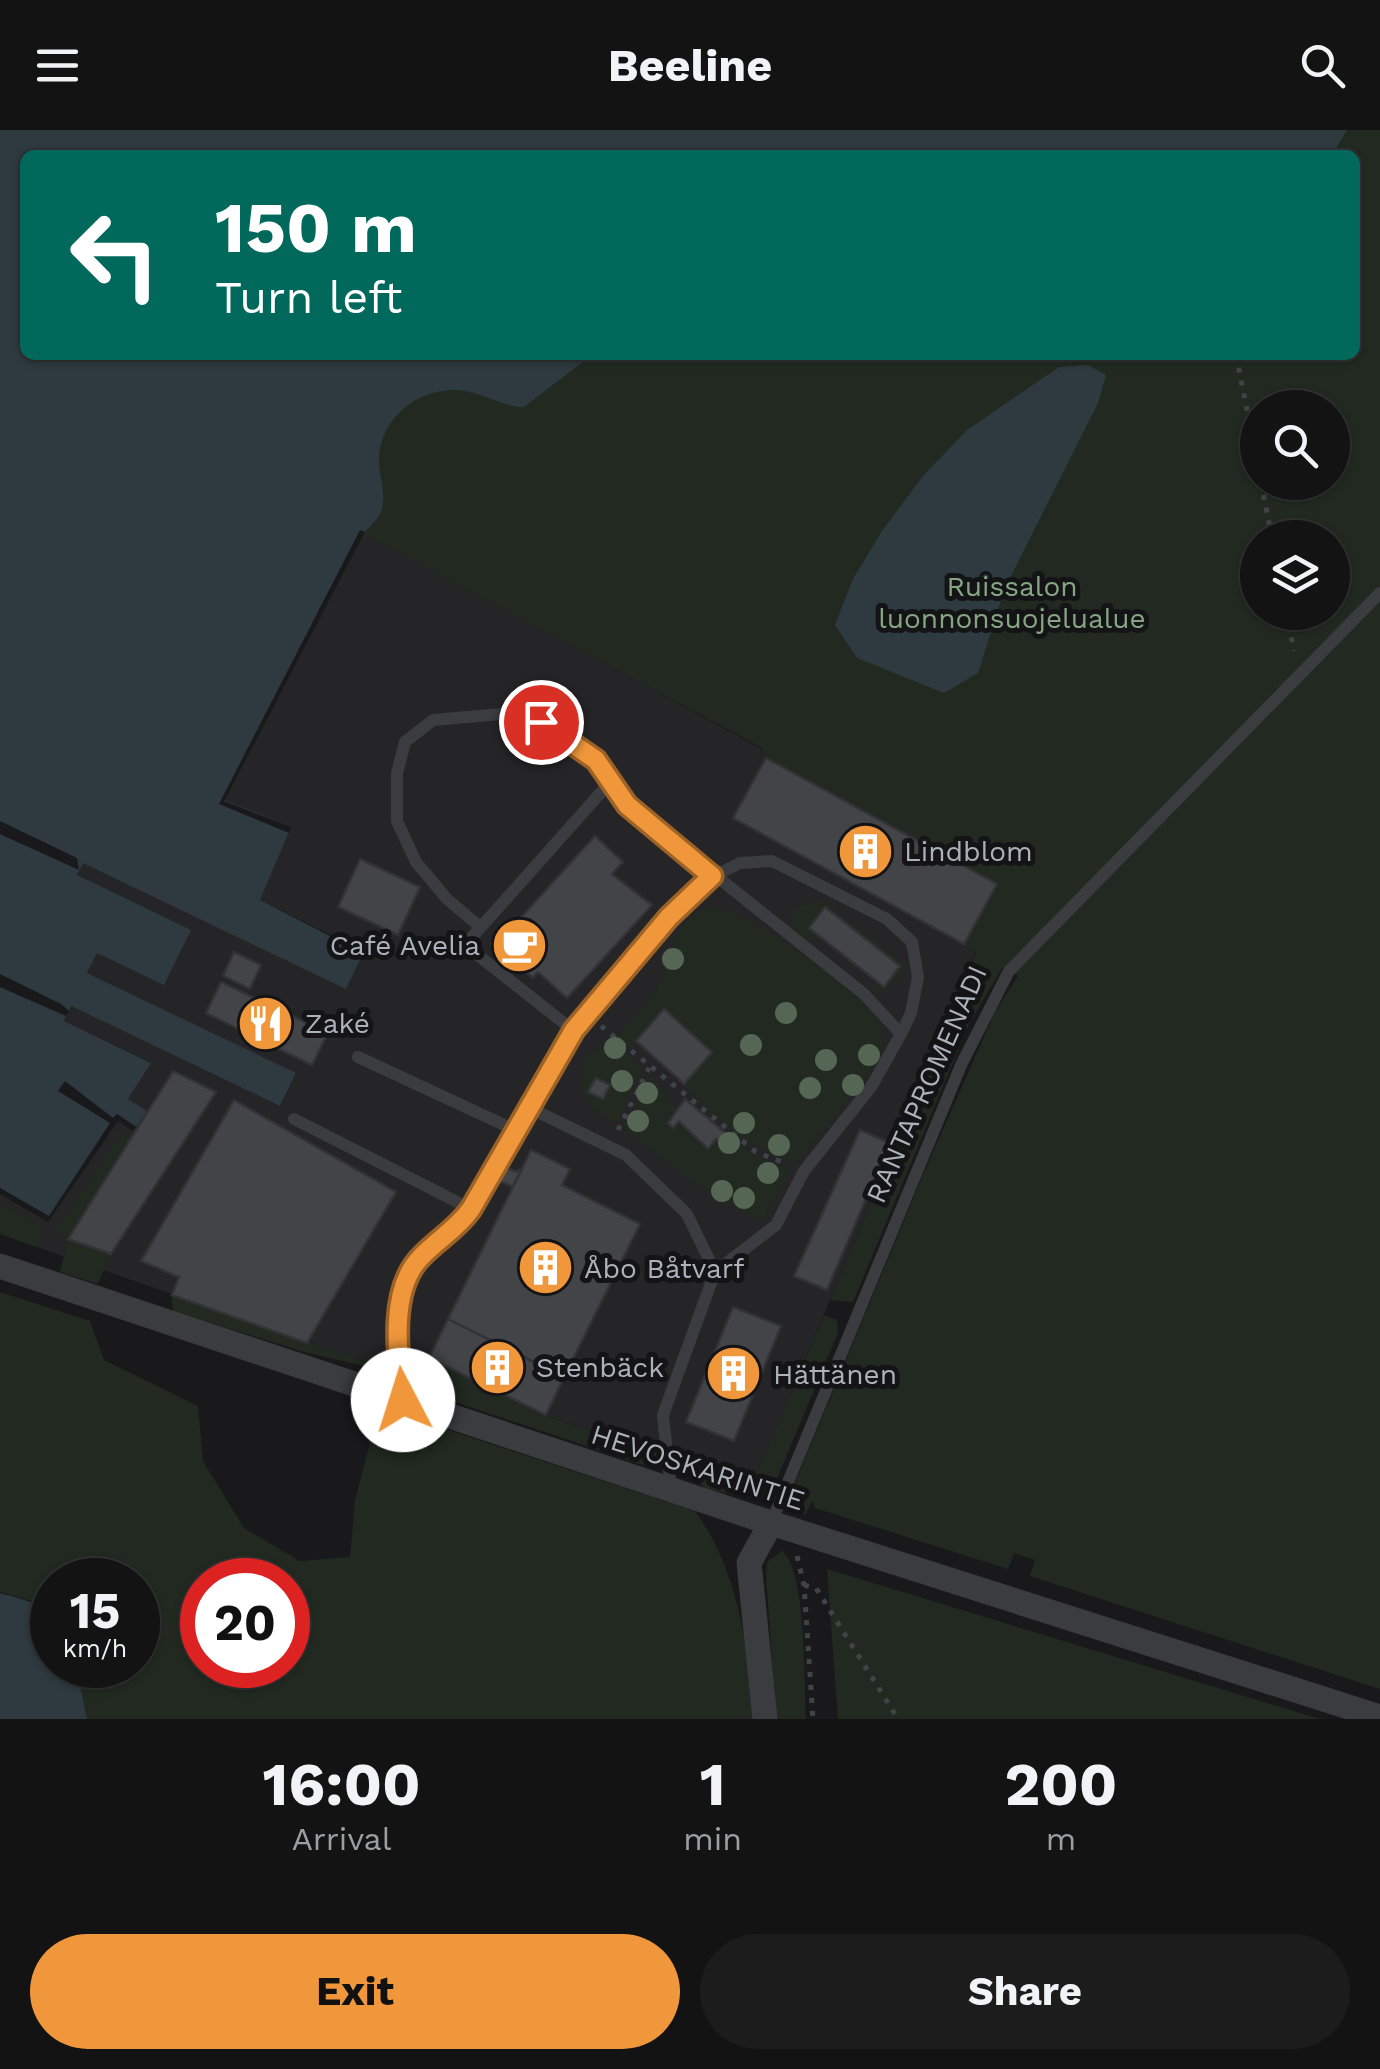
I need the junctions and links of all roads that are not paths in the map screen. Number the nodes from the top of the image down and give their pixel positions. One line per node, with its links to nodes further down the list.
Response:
1 (1380, 593): 16 (lane, RANTAPROMENADI)
2 (610, 781): 3 (lane); 4 (lane); 4 (lane)
3 (712, 876): 5 (lane); 6 (lane); 6 (lane)
4 (479, 926): 5 (lane)
5 (574, 1030): 8 (lane)
6 (901, 1034): 13 (lane)
7 (358, 1057): 10 (lane)
8 (530, 1108): 10 (lane); 13 (lane)
9 (294, 1119): 11 (lane)
10 (517, 1131): 11 (lane)
11 (471, 1209): 14 (lane)
12 (0, 1266): 14 (street, HEVOSKARINTIE)
13 (715, 1272): 15 (lane)
14 (403, 1400): 15 (street, HEVOSKARINTIE)
15 (670, 1490): 16 (street, HEVOSKARINTIE)
16 (771, 1523): 17 (street, HEVOSKARINTIE); 18 (street, RANTAPROMENADI)
17 (1380, 1717)
18 (765, 1719)

